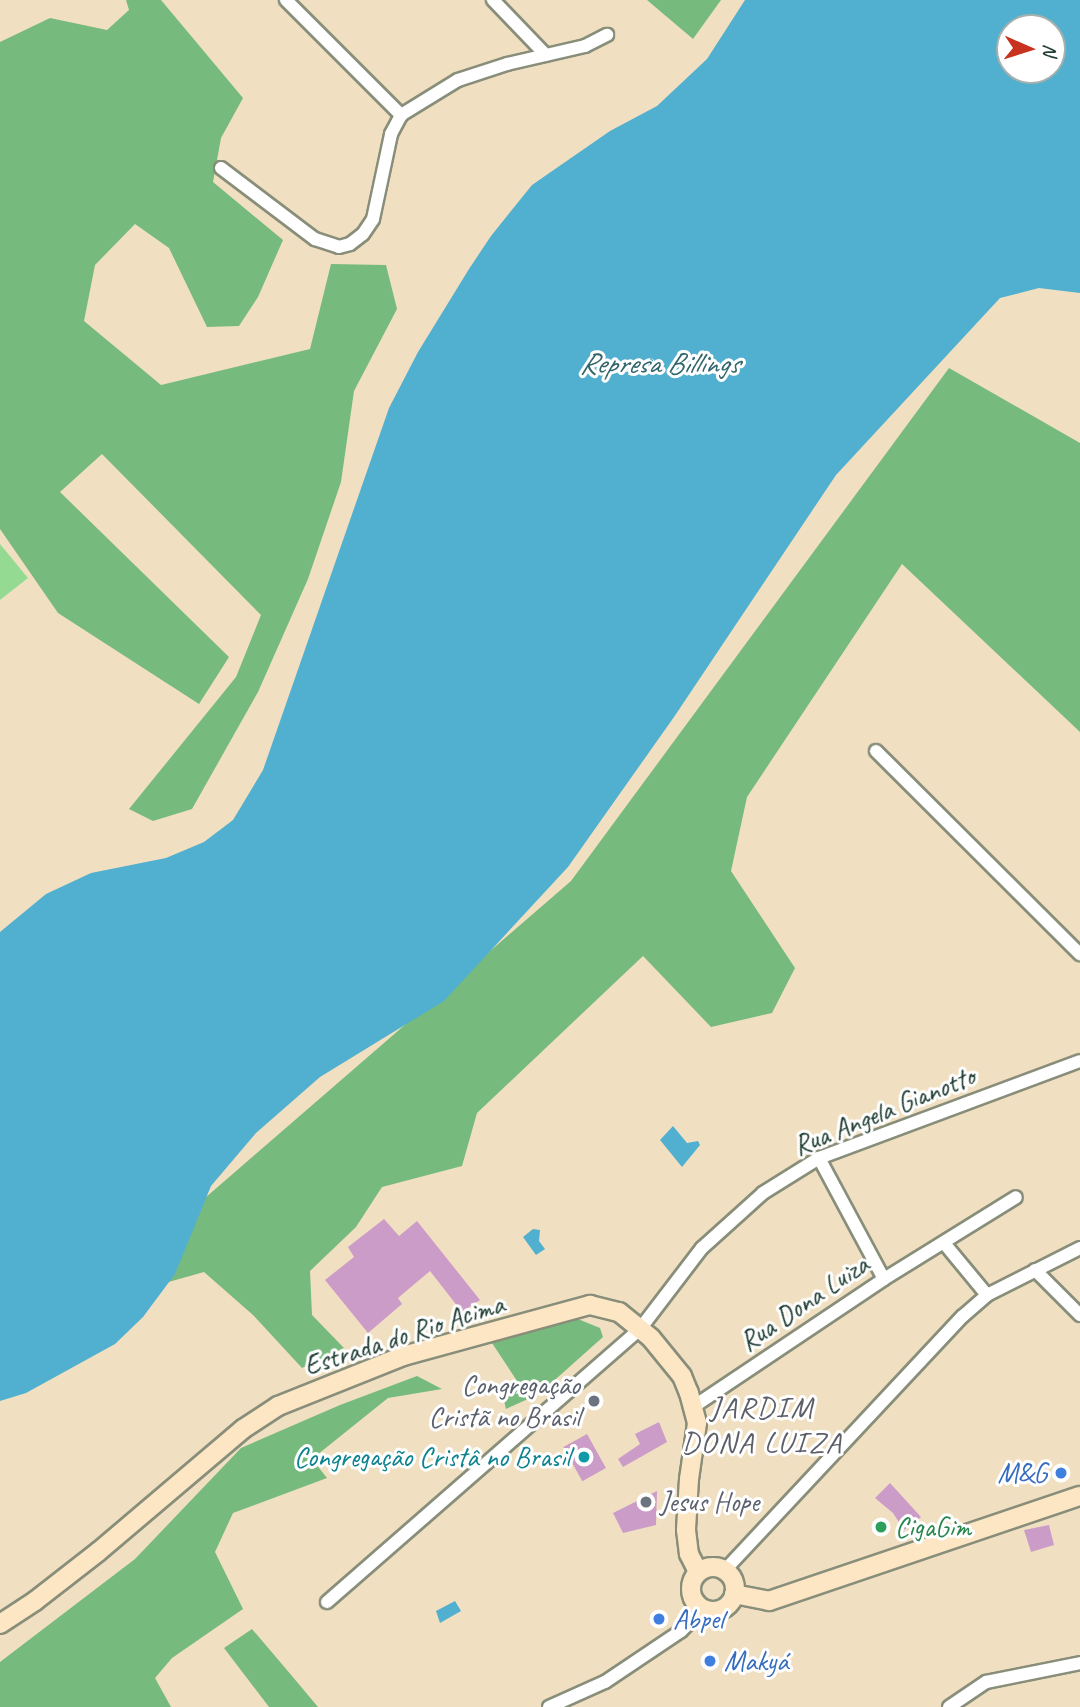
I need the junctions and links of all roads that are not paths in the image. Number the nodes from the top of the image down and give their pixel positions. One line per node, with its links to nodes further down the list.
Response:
1 (286, 0): 5 (street)
2 (494, 0): 4 (street)
3 (607, 35): 4 (street)
4 (546, 55): 5 (street)
5 (401, 115): 6 (street)
6 (221, 168)
7 (876, 751): 8 (street)
8 (1080, 954)
9 (1080, 1061): 10 (street, Rua Angela Gianotto)
10 (820, 1158): 15 (street); 18 (street, Rua Angela Gianotto)
11 (1016, 1197): 12 (street, Rua Dona Luiza)
12 (944, 1243): 15 (street, Rua Dona Luiza); 16 (street)
13 (1080, 1248): 14 (street)
14 (1035, 1270): 16 (street); 17 (street)
15 (884, 1279): 19 (street, Rua Dona Luiza)
16 (988, 1295): 21 (street)
17 (1080, 1315)
18 (640, 1329): 19 (main road, Estrada do Rio Acima); 24 (street, Rua Angela Gianotto); 26 (main road, Estrada do Rio Acima)
19 (693, 1407): 22 (main road, Estrada do Rio Acima)
20 (1079, 1497): 23 (main road)
21 (725, 1570): 22 (main road); 23 (main road)
22 (698, 1572): 25 (main road)
23 (734, 1594): 25 (main road)
24 (327, 1602)
25 (703, 1609): 28 (street)
26 (0, 1624)
27 (1080, 1662): 29 (street)
28 (549, 1707)
29 (949, 1707)

